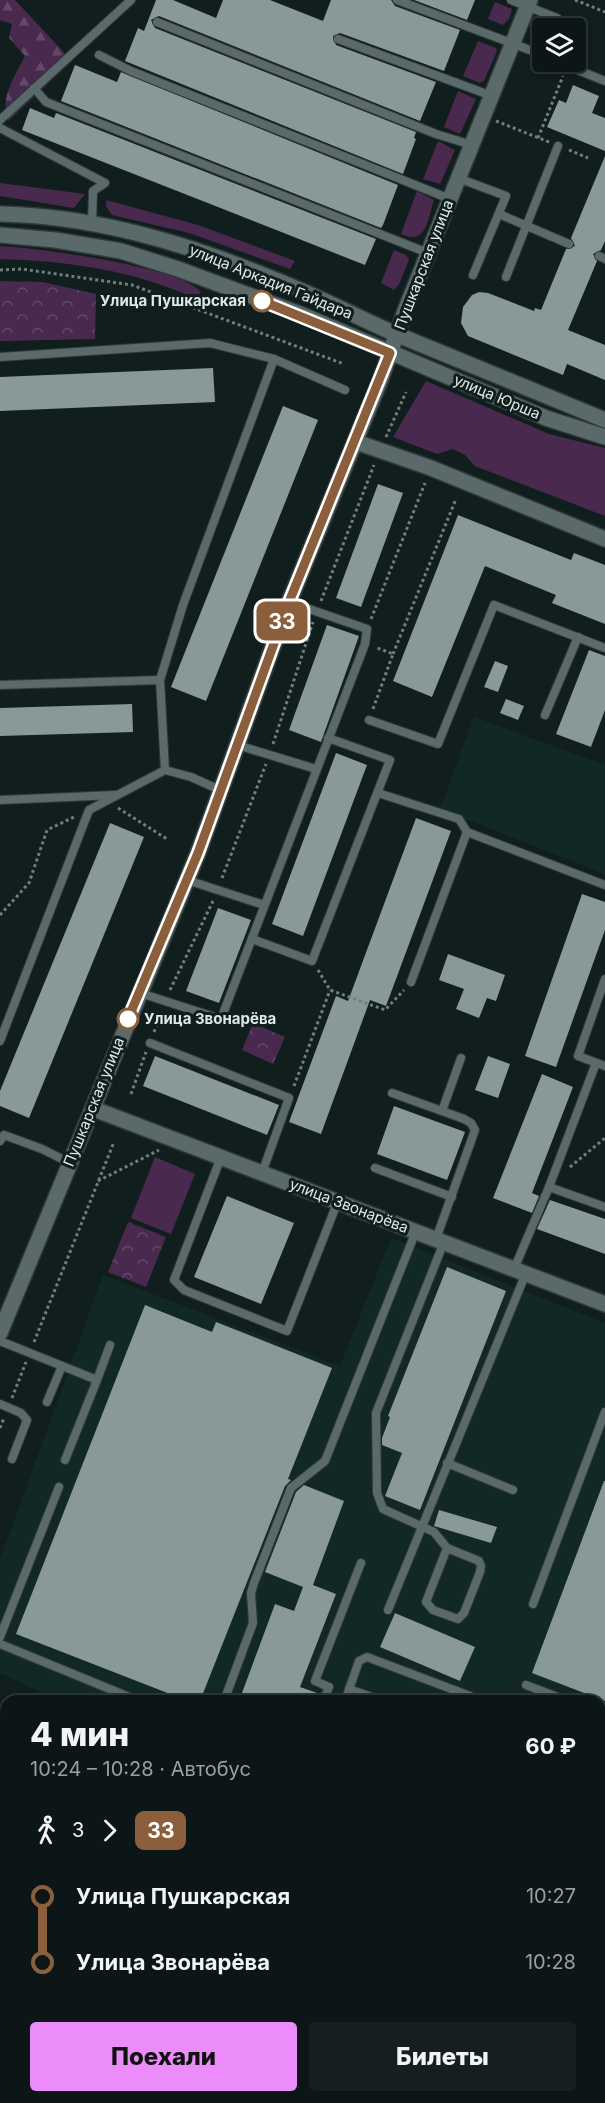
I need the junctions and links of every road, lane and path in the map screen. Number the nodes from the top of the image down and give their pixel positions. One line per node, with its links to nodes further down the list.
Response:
1 (131, 0): 16 (lane)
2 (397, 0): 10 (lane)
3 (512, 0): 5 (lane)
4 (575, 0): 6 (path)
5 (529, 3): 7 (lane); 10 (main road, Пушкарская улица)
6 (605, 12)
7 (557, 18)
8 (157, 22): 22 (lane)
9 (338, 39): 17 (lane)
10 (513, 43): 11 (lane); 17 (main road, Пушкарская улица)
11 (532, 51)
12 (99, 55): 26 (lane)
13 (564, 72): 21 (path)
14 (584, 72): 15 (lane)
15 (605, 81)
16 (34, 88): 19 (lane); 33 (lane)
17 (492, 96): 18 (main road, Пушкарская улица)
18 (484, 116): 21 (path); 22 (main road, Пушкарская улица)
19 (0, 120)
20 (0, 128): 29 (lane)
21 (538, 138): 23 (path)
22 (472, 145): 25 (main road, Пушкарская улица)
23 (558, 146): 24 (path); 30 (lane)
24 (588, 158)
25 (458, 178): 26 (main road, Пушкарская улица); 28 (lane)
26 (450, 199): 33 (main road, Пушкарская улица)
27 (0, 214): 29 (main road, улица Аркадия Гайдара)
28 (499, 214): 30 (lane); 35 (lane)
29 (92, 223): 37 (main road, улица Аркадия Гайдара)
30 (526, 226): 32 (lane); 36 (lane)
31 (0, 235): 38 (main road, улица Аркадия Гайдара)
32 (569, 244)
33 (428, 253): 37 (main road, Пушкарская улица)
34 (0, 270): 41 (path)
35 (473, 275)
36 (506, 277)
37 (397, 335): 38 (main road, Пушкарская улица); 44 (main road, улица Юрша)
38 (390, 353): 45 (main road, улица Юрша); 46 (main road, Пушкарская улица)
39 (0, 357): 40 (lane)
40 (274, 359): 42 (lane); 58 (lane)
41 (344, 364)
42 (345, 390)
43 (406, 392): 47 (path)
44 (605, 420)
45 (605, 436)
46 (356, 442): 47 (main road); 51 (main road, Пушкарская улица)
47 (381, 449): 48 (main road); 52 (path)
48 (431, 468): 50 (main road); 53 (path)
49 (456, 500): 57 (path)
50 (605, 539)
51 (289, 602): 52 (lane); 63 (main road, Пушкарская улица)
52 (317, 611): 53 (lane); 64 (path)
53 (367, 629): 55 (lane)
54 (578, 637): 56 (lane); 60 (lane); 61 (lane)
55 (365, 644): 57 (path); 62 (lane)
56 (605, 648)
57 (393, 654): 61 (path)
58 (160, 680): 59 (lane); 65 (lane)
59 (0, 685)
60 (545, 715)
61 (369, 720)
62 (328, 738): 66 (lane); 68 (lane)
63 (237, 745): 64 (lane); 67 (main road, Пушкарская улица)
64 (269, 756): 66 (lane); 76 (path)
65 (165, 770): 67 (lane); 69 (lane)
66 (316, 770): 77 (lane)
67 (220, 790): 74 (main road, Пушкарская улица)
68 (378, 792): 72 (lane); 80 (lane)
69 (118, 794): 70 (lane); 71 (lane)
70 (0, 800)
71 (90, 810): 73 (path); 78 (path); 86 (lane)
72 (467, 832): 75 (lane); 82 (lane)
73 (167, 839)
74 (187, 880): 76 (lane); 84 (main road, Пушкарская улица)
75 (605, 885)
76 (217, 891): 77 (lane); 85 (path)
77 (264, 905): 79 (lane)
78 (0, 915)
79 (252, 939): 80 (lane); 85 (lane)
80 (312, 961): 83 (path)
81 (605, 979): 89 (lane)
82 (411, 982): 83 (path)
83 (330, 990): 92 (path)
84 (139, 992): 85 (lane); 93 (main road, Пушкарская улица)
85 (165, 1001): 87 (path)
86 (0, 1041)
87 (150, 1043): 91 (path); 92 (lane)
88 (461, 1058): 94 (lane)
89 (601, 1065): 104 (lane)
90 (392, 1093): 94 (lane)
91 (131, 1094)
92 (289, 1098): 102 (lane)
93 (94, 1108): 99 (main road, улица Звонарёва); 100 (main road, Пушкарская улица)
94 (442, 1111): 105 (lane)
95 (1, 1135): 100 (lane)
96 (605, 1138): 104 (path)
97 (114, 1142): 103 (path)
98 (160, 1149): 103 (path)
99 (221, 1157): 102 (main road, улица Звонарёва); 106 (lane)
100 (70, 1164): 112 (main road, Пушкарская улица)
101 (375, 1168): 105 (lane)
102 (262, 1173): 106 (main road, улица Звонарёва)
103 (98, 1182): 115 (path)
104 (549, 1187): 107 (lane); 110 (lane)
105 (452, 1197): 109 (lane)
106 (338, 1202): 108 (main road, улица Звонарёва)
107 (605, 1207)
108 (416, 1232): 109 (main road, улица Звонарёва); 137 (lane)
109 (440, 1241): 110 (main road, улица Звонарёва); 127 (lane)
110 (520, 1271): 111 (main road, улица Звонарёва); 124 (lane)
111 (605, 1304)
112 (0, 1333)
113 (0, 1341): 115 (lane)
114 (110, 1345): 117 (lane)
115 (30, 1353): 116 (lane); 119 (path)
116 (62, 1366): 117 (lane); 118 (lane)
117 (97, 1380): 123 (lane)
118 (47, 1402)
119 (4, 1406): 121 (path); 122 (lane)
120 (605, 1412): 130 (lane)
121 (0, 1428)
122 (12, 1459)
123 (65, 1460)
124 (447, 1463): 126 (lane); 127 (lane)
125 (59, 1486): 132 (lane)
126 (513, 1490)
127 (421, 1526): 128 (lane); 131 (lane)
128 (447, 1548): 128 (lane)
129 (361, 1563): 138 (lane)
130 (533, 1604)
131 (388, 1610)
132 (0, 1636)
133 (0, 1644): 136 (lane)
134 (526, 1685): 142 (lane)
135 (349, 1689): 139 (lane); 140 (lane); 141 (lane)
136 (124, 1695)
137 (226, 1695)
138 (326, 1695)
139 (347, 1695)
140 (366, 1695)
141 (467, 1695)
142 (552, 1695)

